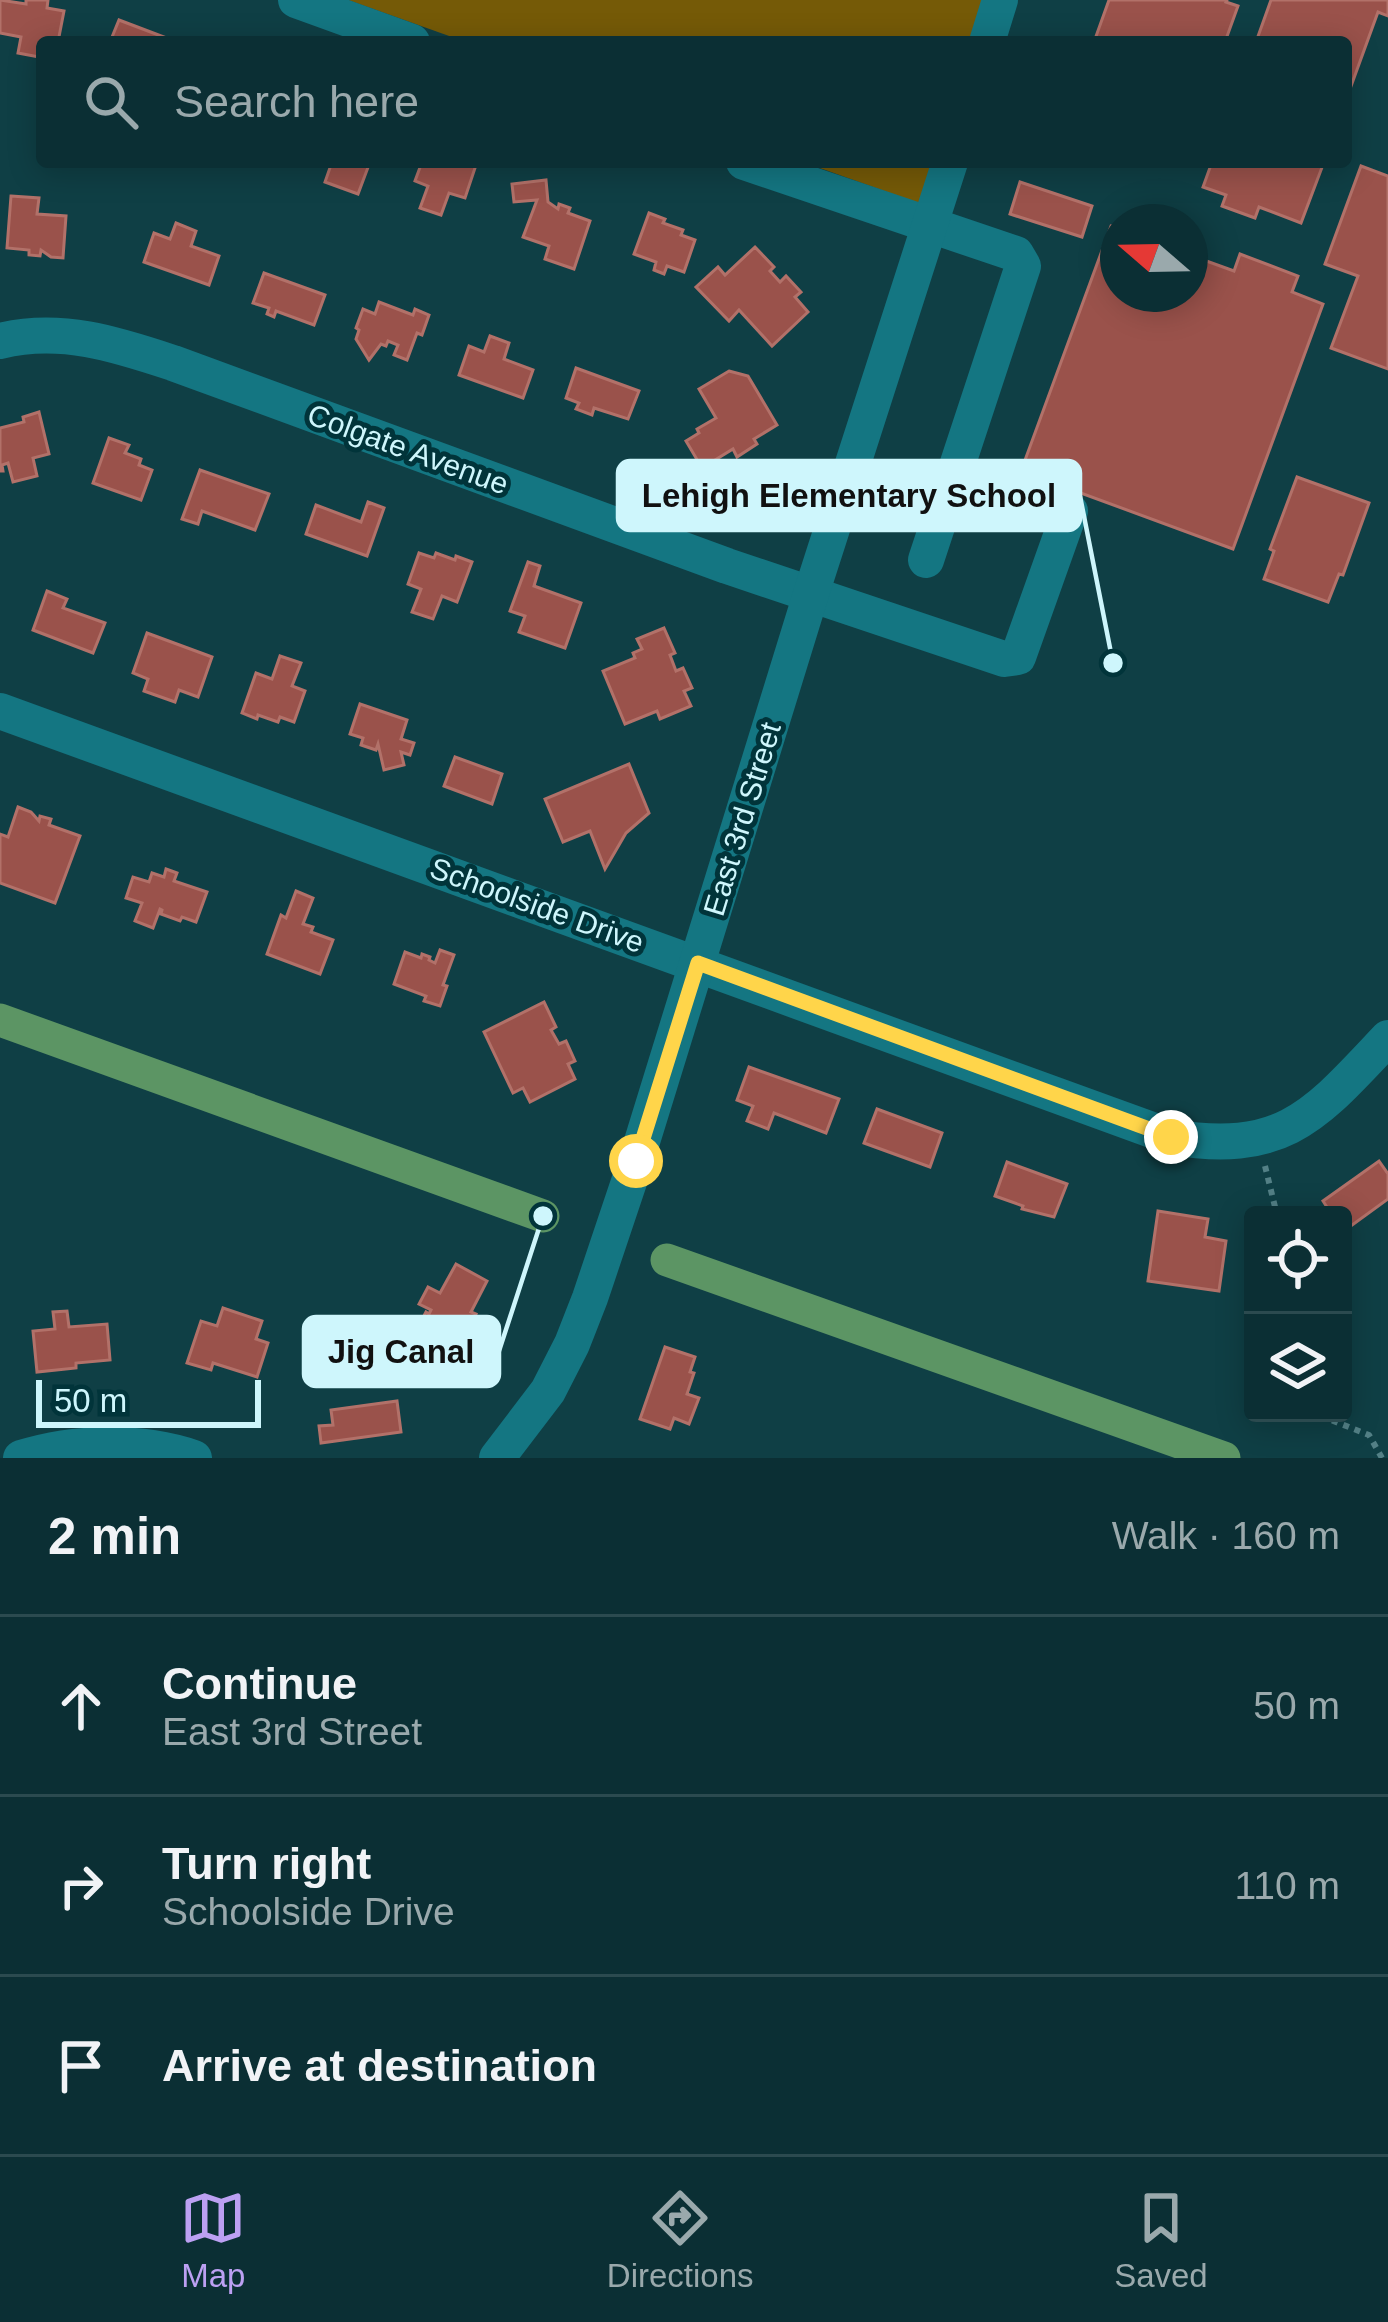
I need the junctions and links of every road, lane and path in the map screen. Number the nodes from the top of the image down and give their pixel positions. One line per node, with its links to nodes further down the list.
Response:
1 (296, 0): 3 (street)
2 (1000, 0): 4 (street)
3 (395, 36)
4 (989, 36)
5 (760, 168): 7 (street)
6 (948, 168): 7 (street, East 3rd Street)
7 (930, 224): 10 (street); 11 (street, East 3rd Street)
8 (0, 341): 11 (street, Colgate Avenue)
9 (1070, 512): 11 (street, Colgate Avenue)
10 (926, 560)
11 (811, 594): 13 (street, East 3rd Street)
12 (0, 711): 13 (street, Schoolside Drive)
13 (698, 963): 14 (street, Schoolside Drive); 18 (street, East 3rd Street)
14 (1388, 1038)
15 (1335, 1422): 19 (path)
16 (21, 1458): 17 (street)
17 (194, 1458)
18 (496, 1458)
19 (1382, 1458)

